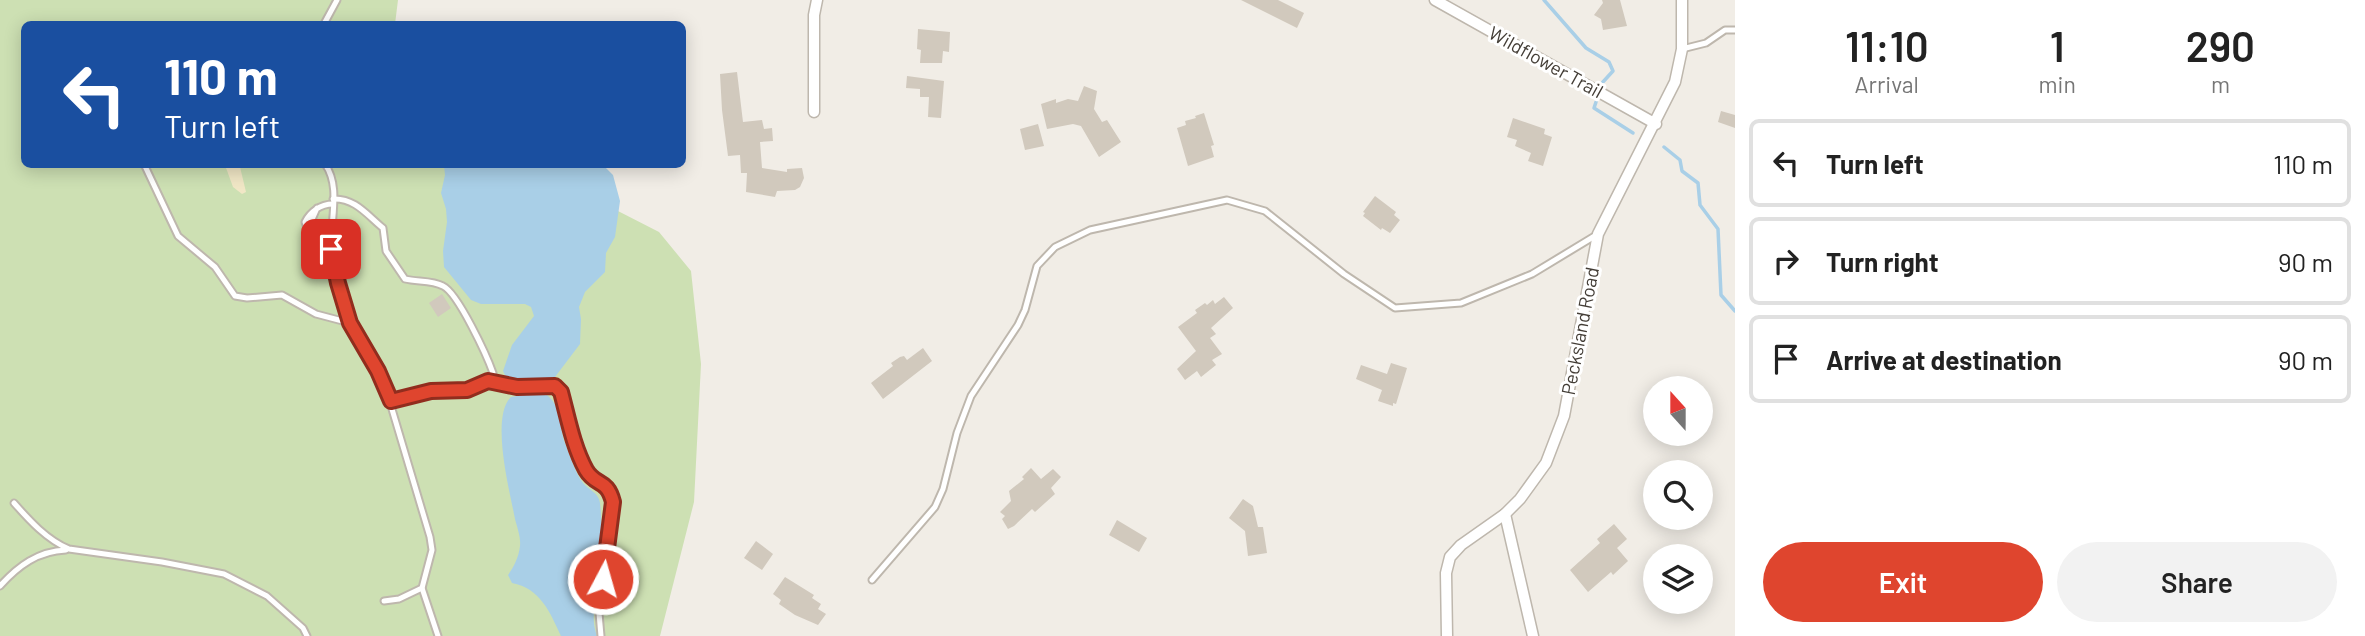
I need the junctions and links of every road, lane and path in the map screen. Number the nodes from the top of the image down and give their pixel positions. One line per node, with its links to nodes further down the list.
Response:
1 (337, 0): 5 (lane)
2 (817, 0): 8 (street)
3 (1435, 0): 9 (street, Wildflower Trail)
4 (1682, 0): 7 (street, Pecksland Road)
5 (326, 21)
6 (1735, 30): 7 (lane)
7 (1682, 49): 9 (street, Pecksland Road)
8 (814, 112)
9 (1656, 124): 14 (street, Pecksland Road)
10 (146, 168): 15 (lane)
11 (328, 168): 12 (lane)
12 (333, 202): 13 (lane); 15 (lane); 16 (lane)
13 (317, 208)
14 (1598, 234): 19 (street, Pecksland Road); 21 (lane)
15 (350, 323): 17 (lane)
16 (488, 381): 17 (lane); 27 (lane)
17 (391, 401): 23 (lane)
18 (14, 503): 20 (lane)
19 (1506, 514): 28 (street, Pecksland Road); 29 (street)
20 (69, 549): 22 (lane); 25 (lane)
21 (872, 580)
22 (0, 586)
23 (422, 588): 24 (lane); 26 (lane)
24 (384, 601)
25 (307, 636)
26 (438, 636)
27 (601, 636)
28 (1447, 636)
29 (1533, 636)

